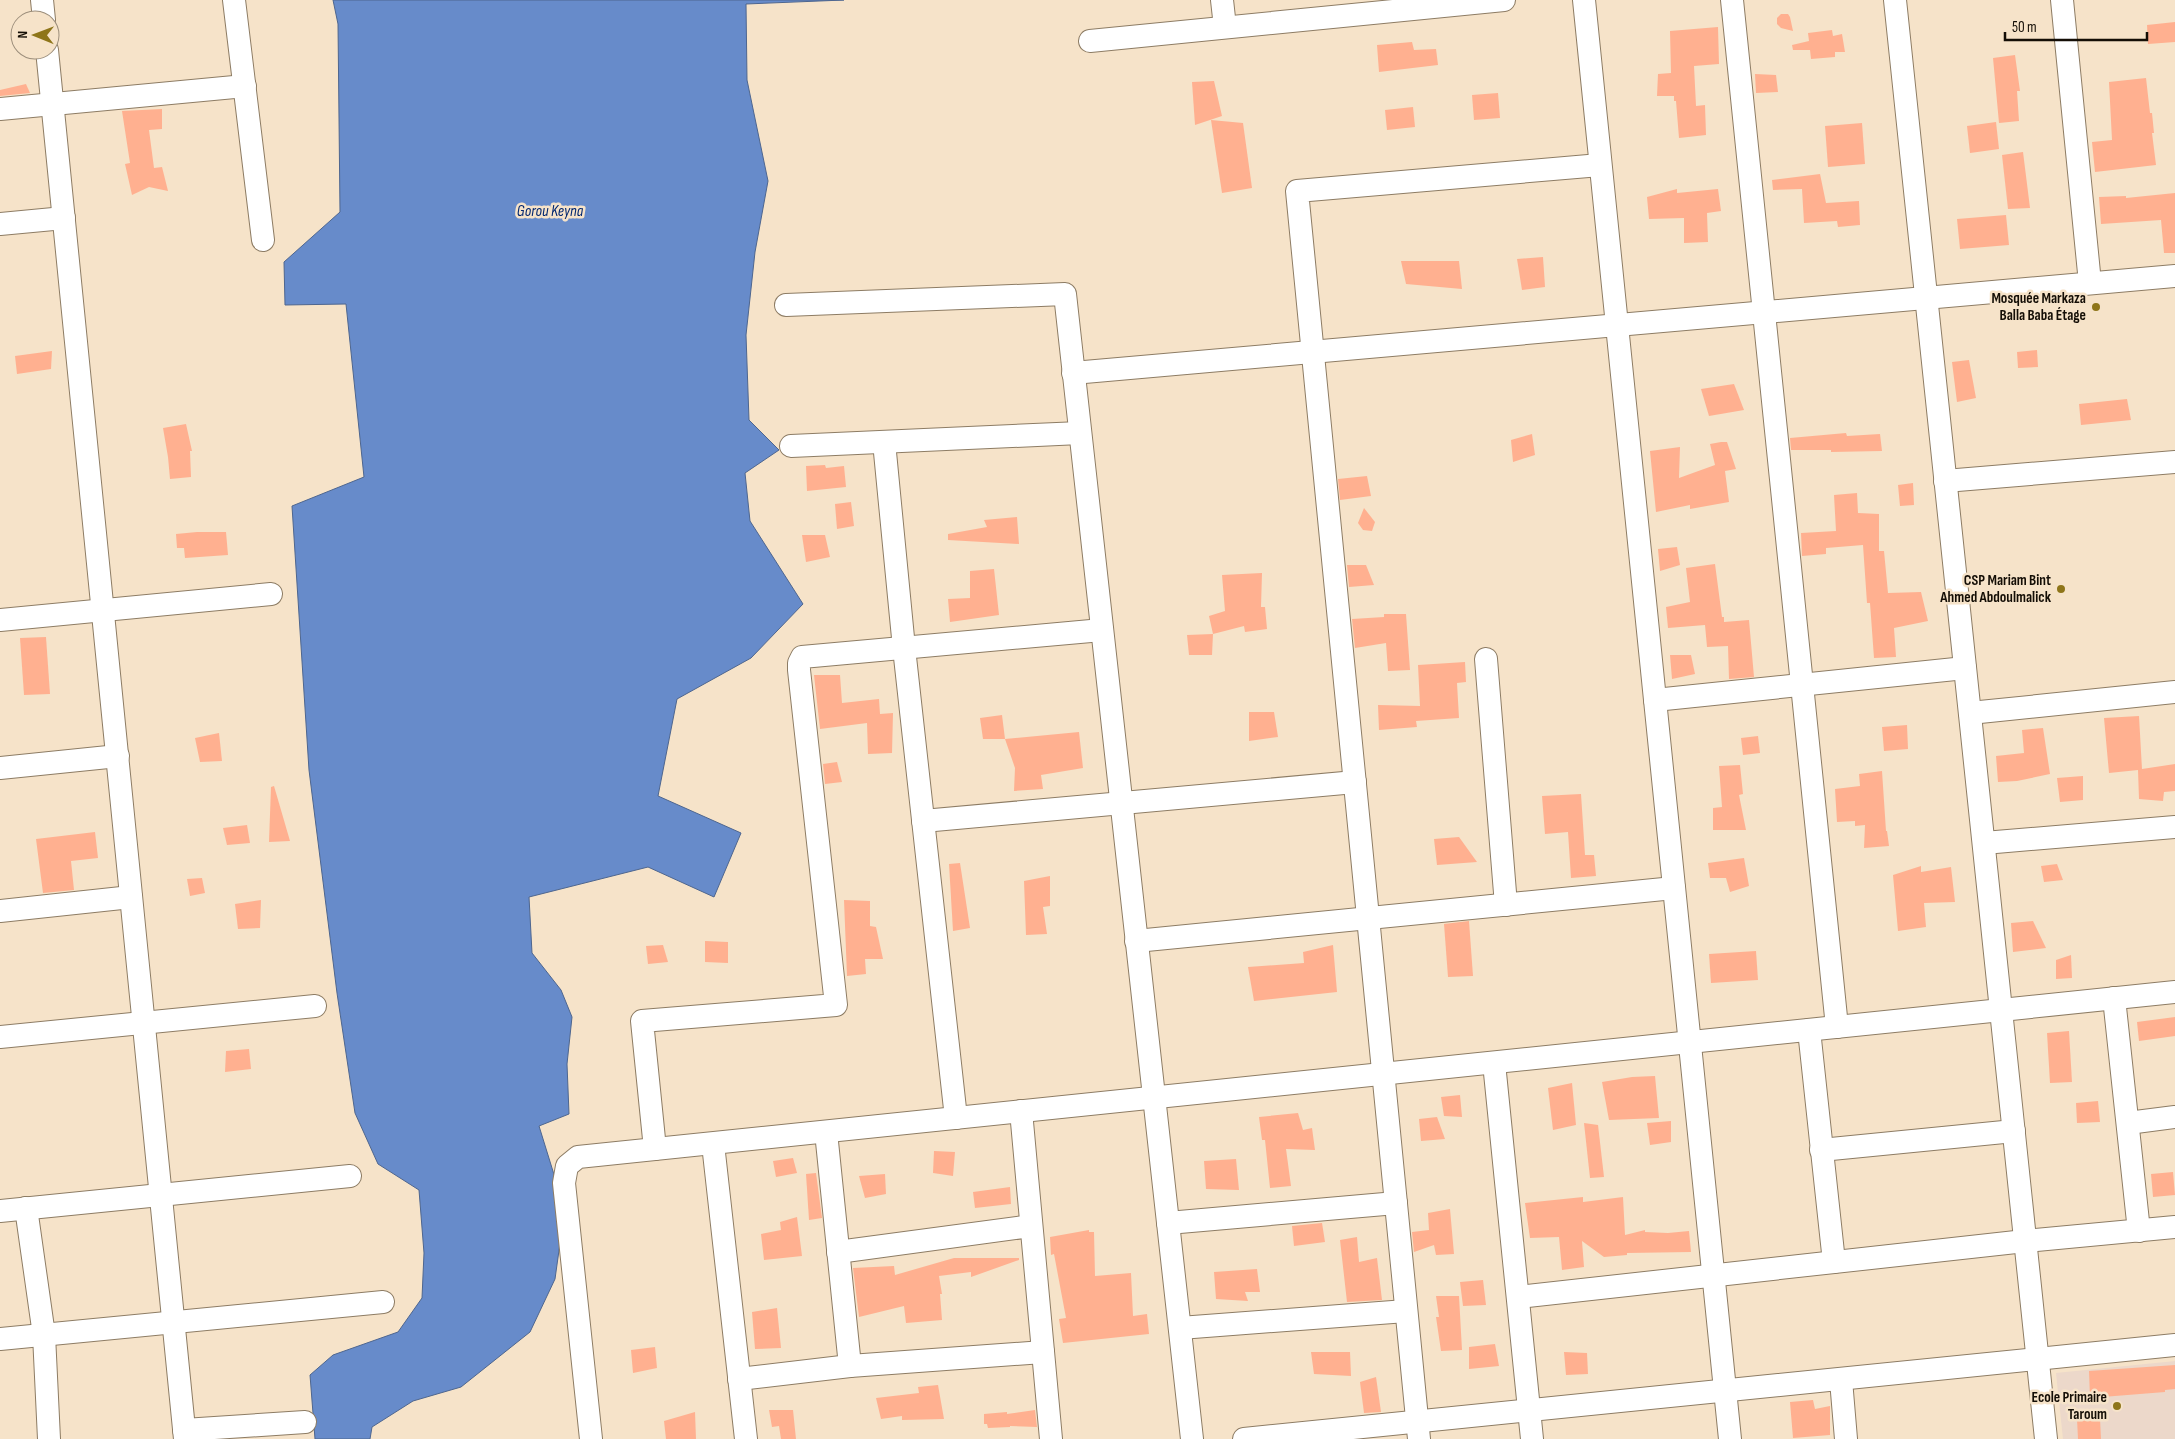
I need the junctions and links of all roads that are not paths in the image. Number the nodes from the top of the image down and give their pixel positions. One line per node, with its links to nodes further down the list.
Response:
1 (234, 0): 12 (street)
2 (1222, 0): 9 (street)
3 (1504, 0): 8 (street)
4 (1584, 0): 15 (street)
5 (1732, 0): 23 (street)
6 (1895, 0): 21 (street)
7 (2062, 0): 20 (street)
8 (1360, 7): 9 (street)
9 (1224, 27): 10 (street)
10 (1090, 41)
11 (48, 60): 13 (street)
12 (245, 86): 13 (street); 18 (street)
13 (53, 104): 14 (street); 16 (street)
14 (0, 109)
15 (1600, 165): 24 (street); 25 (street)
16 (64, 218): 17 (street); 33 (street)
17 (0, 224)
18 (263, 240)
19 (2175, 276): 20 (street)
20 (2090, 283): 21 (street)
21 (1926, 297): 23 (street); 31 (street)
22 (786, 305): 26 (street)
23 (1764, 312): 24 (street); 39 (street)
24 (1616, 324): 25 (street); 41 (street)
25 (1313, 351): 26 (street); 45 (street)
26 (1073, 373): 27 (street)
27 (1080, 433): 28 (street); 35 (street)
28 (884, 442): 29 (street); 36 (street)
29 (790, 446)
30 (2175, 462): 31 (street)
31 (1945, 481): 38 (street)
32 (270, 594): 33 (street)
33 (103, 610): 34 (street); 43 (street)
34 (0, 620)
35 (1102, 630): 36 (street); 46 (street)
36 (904, 648): 47 (street); 75 (street)
37 (1486, 659): 52 (street)
38 (1965, 668): 39 (street); 42 (street)
39 (1802, 685): 41 (street); 61 (street)
40 (2175, 692): 42 (street)
41 (1655, 700): 50 (street)
42 (1970, 713): 49 (street)
43 (118, 756): 44 (street); 51 (street)
44 (0, 768)
45 (1355, 782): 46 (street); 54 (street)
46 (1121, 803): 47 (street); 55 (street)
47 (923, 821): 70 (street)
48 (2175, 827): 49 (street)
49 (1984, 844): 59 (street)
50 (1674, 888): 52 (street); 64 (street)
51 (132, 898): 53 (street); 60 (street)
52 (1506, 905): 54 (street)
53 (0, 910)
54 (1368, 918): 55 (street); 66 (street)
55 (1136, 941): 67 (street)
56 (2175, 992): 57 (street)
57 (2114, 998): 59 (street); 71 (street)
58 (315, 1006): 60 (street)
59 (2001, 1010): 61 (street); 72 (street)
60 (144, 1023): 63 (street); 78 (street)
61 (1837, 1027): 62 (street)
62 (1809, 1030): 64 (street); 76 (street)
63 (0, 1037)
64 (1690, 1042): 65 (street); 89 (street)
65 (1494, 1062): 66 (street); 90 (street)
66 (1383, 1074): 67 (street); 79 (street)
67 (1154, 1098): 68 (street); 82 (street)
68 (1021, 1111): 70 (street); 83 (street)
69 (2175, 1117): 71 (street)
70 (956, 1118): 73 (street)
71 (2128, 1123): 85 (street)
72 (2014, 1131): 76 (street); 86 (street)
73 (826, 1132): 74 (street); 87 (street)
74 (713, 1144): 75 (street); 101 (street)
75 (656, 1149): 109 (street)
76 (1821, 1150): 88 (street)
77 (350, 1176): 78 (street)
78 (161, 1195): 80 (street); 93 (street)
79 (1396, 1203): 82 (street); 92 (street)
80 (26, 1208): 81 (street); 95 (street)
81 (0, 1211)
82 (1168, 1223): 94 (street)
83 (1031, 1226): 87 (street); 98 (street)
84 (2175, 1227): 85 (street)
85 (2139, 1231): 86 (street)
86 (2025, 1241): 88 (street); 99 (street)
87 (838, 1252): 100 (street)
88 (1834, 1262): 89 (street)
89 (1713, 1276): 90 (street); 103 (street)
90 (1518, 1297): 104 (street)
91 (383, 1302): 93 (street)
92 (1406, 1311): 94 (street); 106 (street)
93 (174, 1323): 95 (street); 107 (street)
94 (1180, 1328): 112 (street)
95 (44, 1335): 96 (street); 108 (street)
96 (0, 1339)
97 (2175, 1345): 99 (street)
98 (1043, 1352): 100 (street); 111 (street)
99 (2038, 1358): 102 (street); 117 (street)
100 (850, 1366): 101 (street)
101 (739, 1379): 110 (street)
102 (1841, 1380): 103 (street); 116 (street)
103 (1725, 1392): 104 (street); 115 (street)
104 (1529, 1410): 106 (street); 114 (street)
105 (305, 1422): 107 (street)
106 (1418, 1430): 113 (street)
107 (185, 1434)
108 (49, 1439)
109 (591, 1439)
110 (746, 1439)
111 (1051, 1439)
112 (1192, 1439)
113 (1244, 1439)
114 (1532, 1439)
115 (1730, 1439)
116 (1846, 1439)
117 (2046, 1439)

